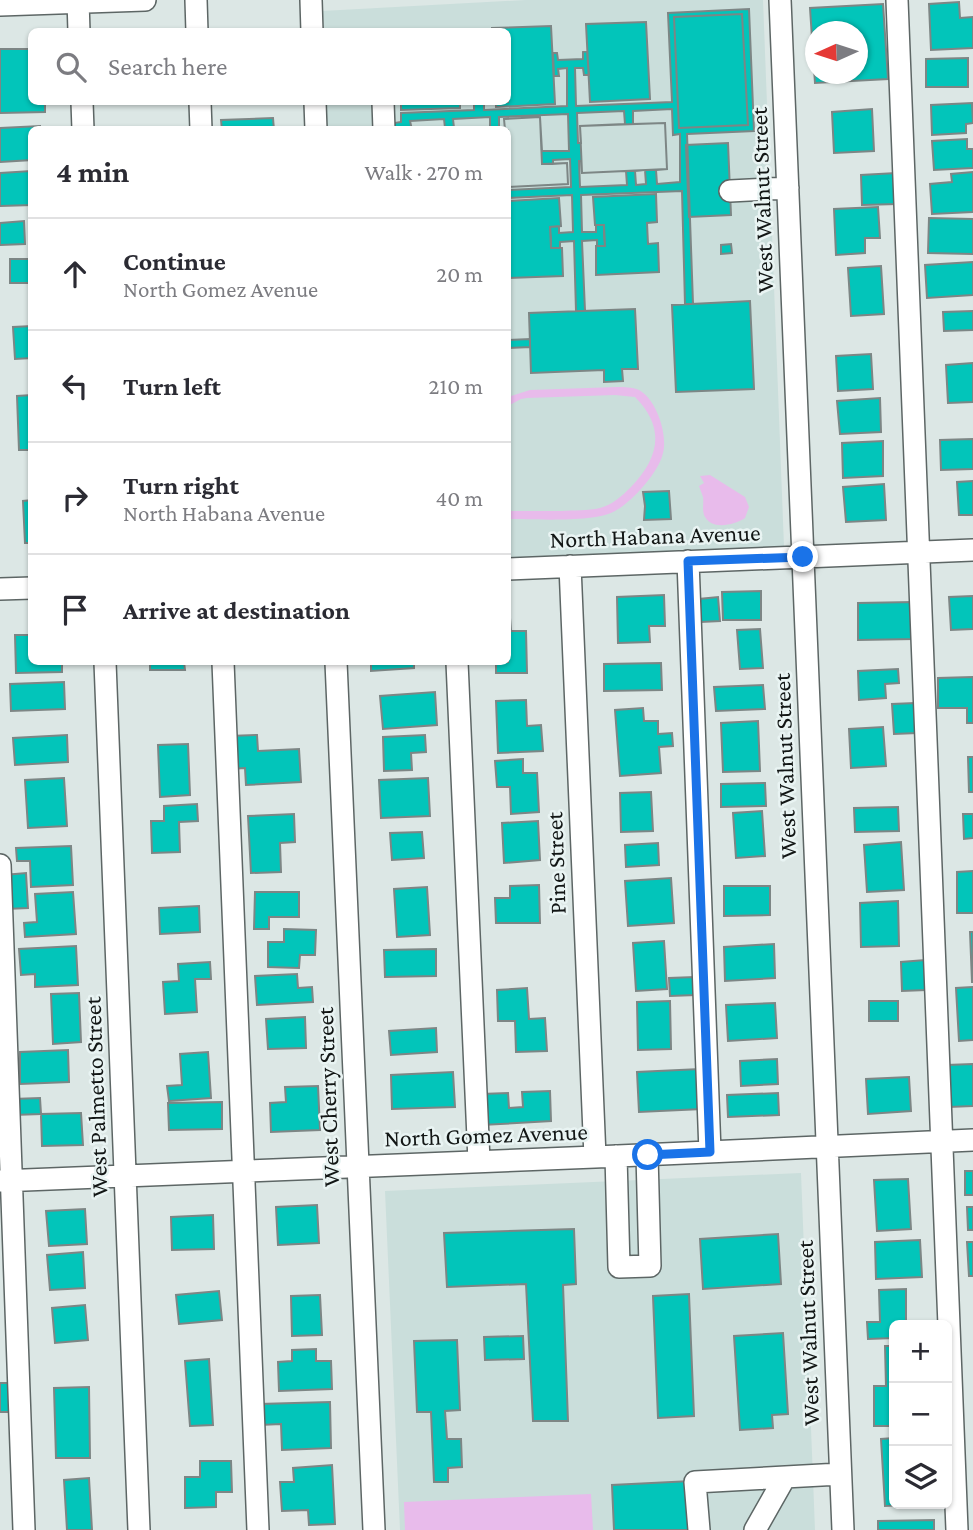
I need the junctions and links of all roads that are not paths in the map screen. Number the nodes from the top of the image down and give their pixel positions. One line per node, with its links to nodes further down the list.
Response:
1 (145, 0): 6 (street)
2 (196, 0): 9 (street)
3 (311, 0): 10 (street)
4 (780, 0): 19 (street, West Walnut Street)
5 (897, 0): 22 (street)
6 (78, 1): 7 (street); 8 (street)
7 (0, 5)
8 (79, 28)
9 (197, 28)
10 (312, 28)
11 (82, 105): 15 (street)
12 (200, 105): 16 (street)
13 (315, 105): 17 (street)
14 (383, 105): 18 (street)
15 (83, 126)
16 (201, 126)
17 (316, 126)
18 (384, 126)
19 (788, 188): 20 (street); 23 (street, West Walnut Street)
20 (730, 191)
21 (973, 550): 22 (street, North Habana Avenue)
22 (919, 552): 23 (street, North Habana Avenue); 35 (street)
23 (803, 557): 24 (street, North Habana Avenue); 36 (street, West Walnut Street)
24 (688, 561): 25 (street, North Habana Avenue); 37 (street)
25 (570, 566): 26 (street, North Habana Avenue); 39 (street, Pine Street)
26 (511, 569)
27 (28, 588): 28 (street)
28 (0, 589)
29 (104, 665): 43 (street, West Palmetto Street)
30 (223, 665): 42 (street)
31 (336, 665): 41 (street, West Cherry Street)
32 (457, 665): 40 (street)
33 (0, 865): 44 (street)
34 (973, 1140): 35 (street, North Gomez Avenue)
35 (942, 1141): 36 (street, North Gomez Avenue); 54 (street)
36 (827, 1147): 37 (street, North Gomez Avenue); 45 (street, West Walnut Street)
37 (710, 1152): 38 (street, North Gomez Avenue)
38 (648, 1155): 39 (street, North Gomez Avenue); 39 (street, Pine Street)
39 (605, 1157): 40 (street, North Gomez Avenue)
40 (479, 1161): 41 (street, North Gomez Avenue)
41 (357, 1166): 42 (street, North Gomez Avenue); 50 (street, West Cherry Street)
42 (243, 1170): 43 (street, North Gomez Avenue); 49 (street)
43 (125, 1175): 44 (street, North Gomez Avenue); 48 (street, West Palmetto Street)
44 (5, 1180): 47 (street)
45 (840, 1474): 46 (street); 53 (street, West Walnut Street)
46 (785, 1477): 51 (street); 52 (street)
47 (24, 1530)
48 (139, 1530)
49 (258, 1530)
50 (374, 1530)
51 (699, 1530)
52 (755, 1530)
53 (842, 1530)
54 (957, 1530)

